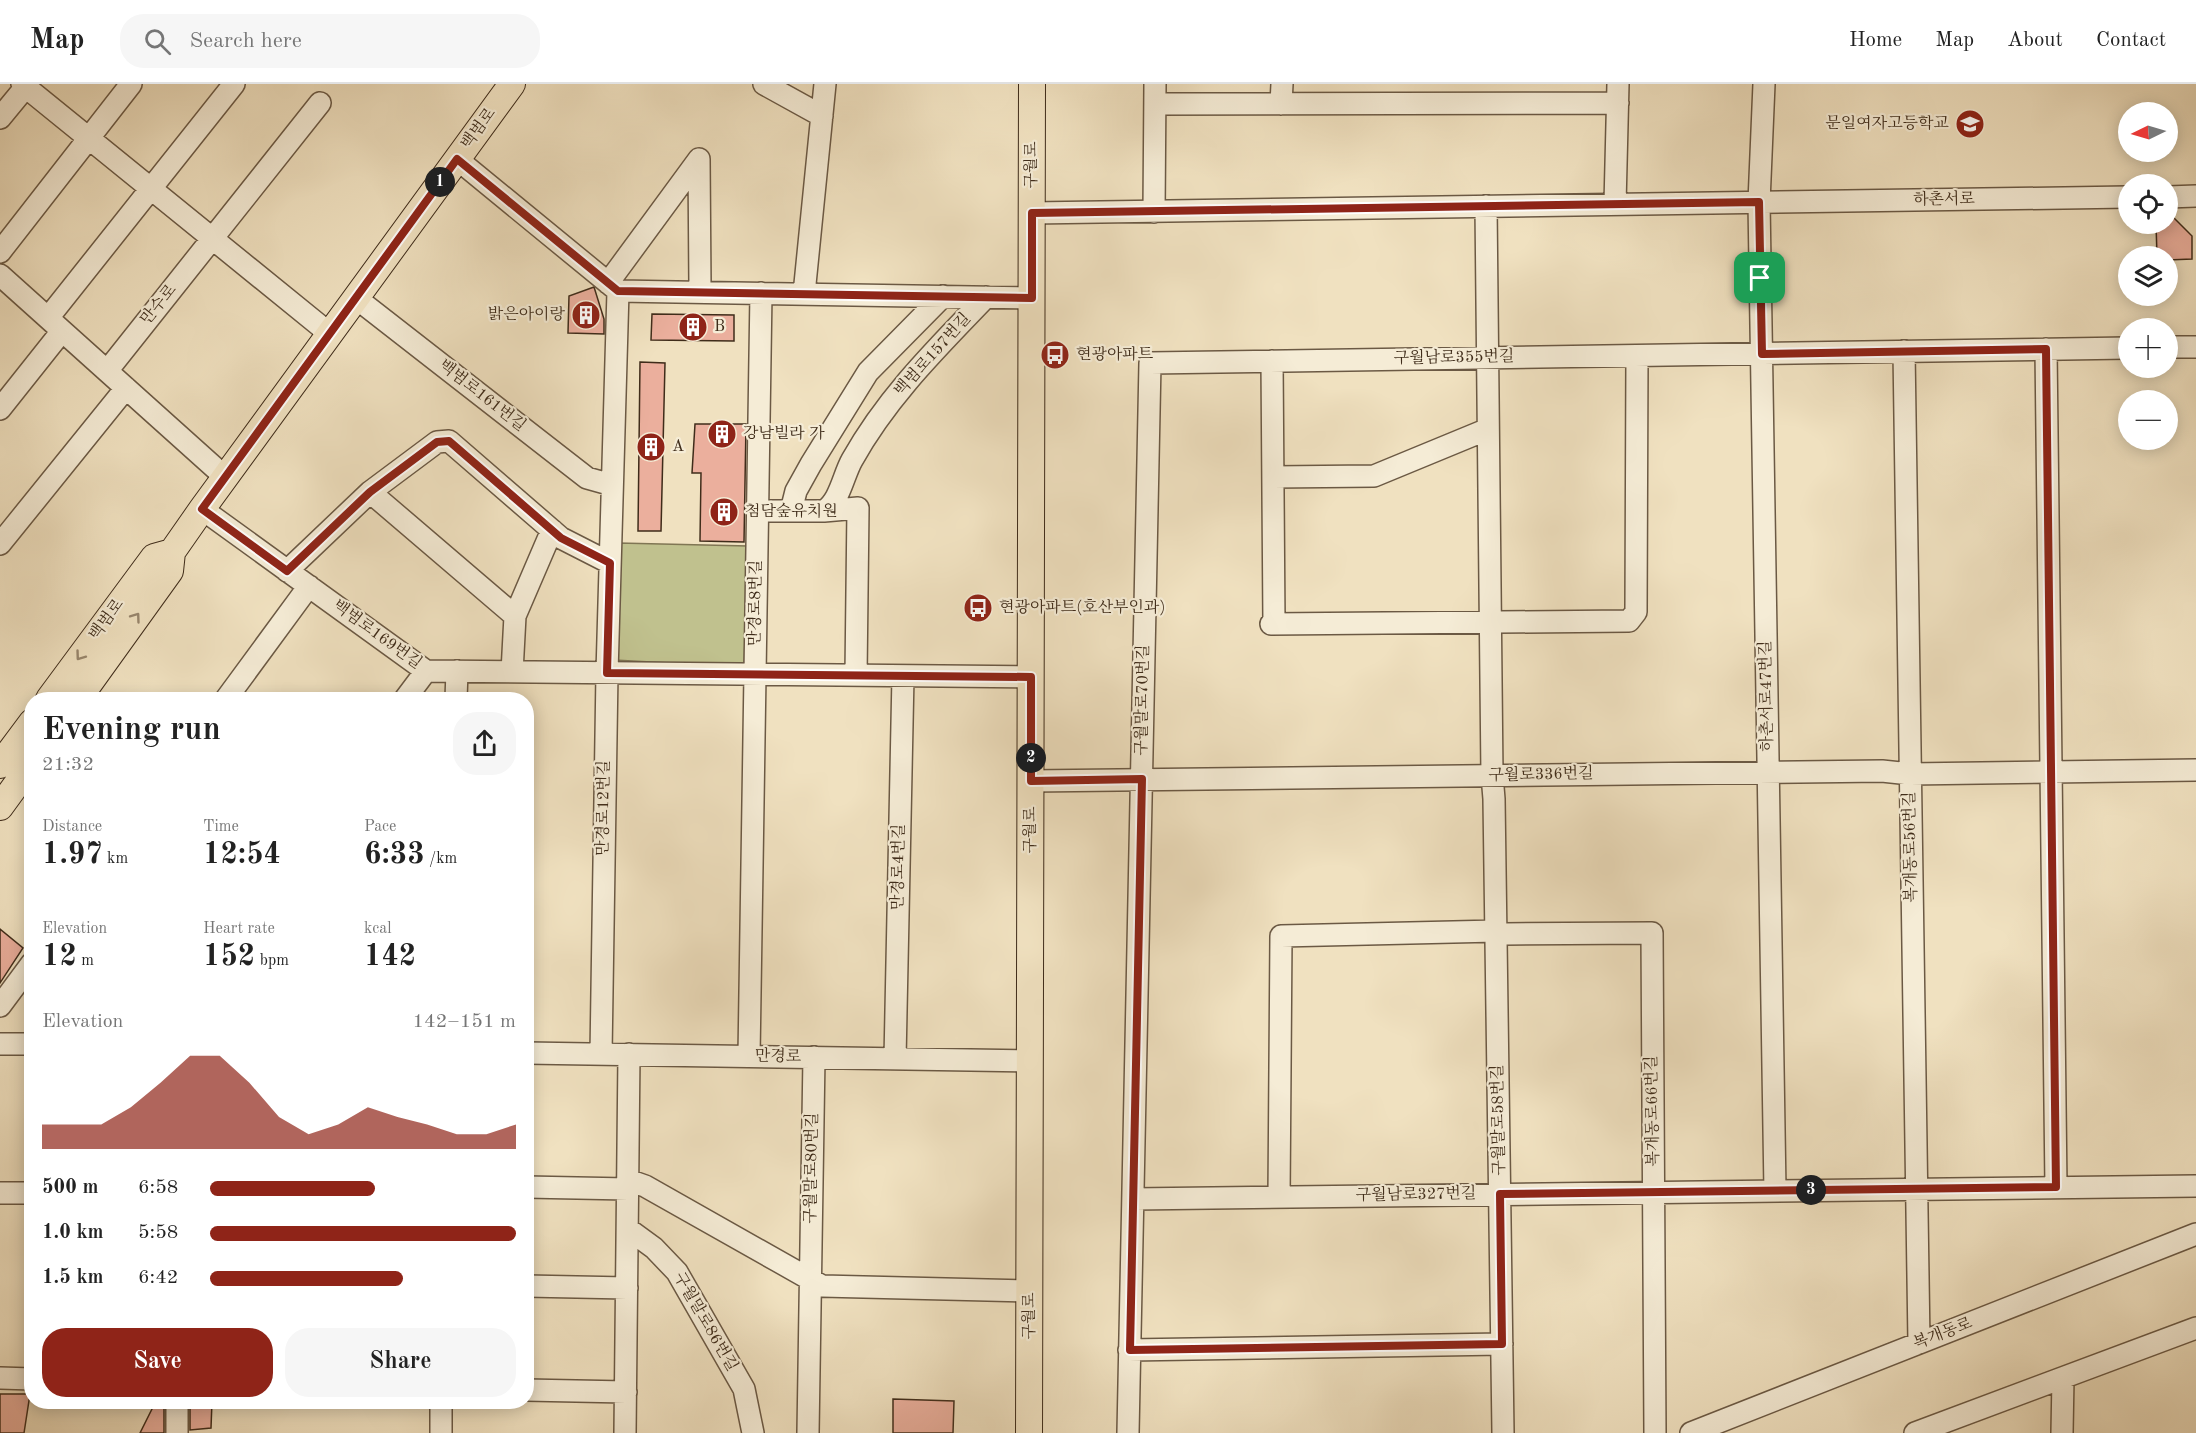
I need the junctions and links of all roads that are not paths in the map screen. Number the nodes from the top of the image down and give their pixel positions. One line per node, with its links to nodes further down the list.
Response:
1 (131, 84): 15 (street)
2 (234, 84): 17 (street)
3 (512, 84): 16 (main road, 백범로)
4 (764, 84): 13 (street)
5 (825, 84): 13 (street)
6 (1032, 84): 25 (main road, 구월로)
7 (1764, 84): 21 (street)
8 (25, 85): 14 (street); 15 (street)
9 (1155, 94): 10 (street); 24 (street)
10 (1281, 94): 11 (street)
11 (1618, 94): 22 (street)
12 (320, 103): 26 (street, 만수로)
13 (822, 116): 32 (street)
14 (0, 118)
15 (89, 138): 17 (street); 27 (street)
16 (457, 159): 29 (street); 35 (main road, 백범로)
17 (151, 189): 26 (street); 37 (street)
18 (2196, 196): 20 (street)
19 (2118, 197): 21 (street, 하촌서로)
20 (2178, 197)
21 (1759, 202): 22 (street, 하촌서로); 44 (street, 하촌서로47번길)
22 (1616, 204): 23 (street, 하촌서로)
23 (1486, 206): 24 (street, 하촌서로); 46 (street, 구월말로58번길)
24 (1154, 212): 25 (street, 하촌서로)
25 (1032, 213): 36 (main road, 구월로)
26 (212, 239): 38 (street); 49 (street, 만수로)
27 (0, 252)
28 (0, 275): 37 (street)
29 (613, 287): 30 (street, 백범로157번길); 30 (street); 55 (street, 만경로12번길)
30 (706, 292): 31 (street, 백범로157번길)
31 (760, 293): 32 (street, 백범로157번길); 58 (street, 만경로8번길)
32 (804, 294): 33 (street, 백범로157번길)
33 (943, 296): 34 (street, 백범로157번길); 59 (street)
34 (986, 297): 36 (street, 백범로157번길); 60 (street, 백범로157번길)
35 (356, 298): 38 (main road, 백범로); 55 (street, 백범로161번길)
36 (1032, 298): 76 (main road, 구월로)
37 (55, 324): 49 (street); 51 (street)
38 (330, 334): 53 (main road, 백범로)
39 (2178, 347): 40 (street)
40 (2196, 347)
41 (2118, 348): 42 (street, 구월남로355번길)
42 (2046, 349): 43 (street, 구월남로355번길); 86 (street)
43 (1904, 351): 44 (street, 구월남로355번길); 88 (street, 복개동로56번길)
44 (1762, 354): 45 (street, 구월남로355번길); 85 (street, 하촌서로47번길)
45 (1637, 356): 46 (street, 구월남로355번길); 68 (street)
46 (1487, 358): 47 (street, 구월남로355번길); 52 (street, 구월말로58번길)
47 (1272, 362): 48 (street, 구월남로355번길); 54 (street)
48 (1150, 363): 90 (street, 구월말로70번길)
49 (107, 371): 50 (street)
50 (126, 388): 53 (street); 62 (street)
51 (0, 409)
52 (1488, 429): 54 (street); 68 (street, 구월말로58번길)
53 (225, 477): 57 (main road, 백범로)
54 (1273, 477): 68 (street)
55 (612, 485): 64 (street, 만경로12번길)
56 (370, 492): 61 (street); 65 (street); 67 (street)
57 (202, 509): 63 (main road, 백범로); 65 (street, 백범로169번길)
58 (757, 511): 59 (street); 73 (street, 만경로8번길)
59 (791, 511): 60 (street)
60 (824, 511): 74 (street)
61 (552, 530): 64 (street); 67 (street)
62 (0, 544)
63 (172, 552): 77 (main road, 백범로, one-way to 77); 78 (main road, 백범로, one-way to 63)
64 (610, 563): 72 (street, 만경로12번길)
65 (287, 571): 66 (street, 백범로169번길)
66 (309, 586): 69 (street, 백범로169번길); 79 (street)
67 (515, 616): 71 (street)
68 (1490, 622): 89 (street, 구월말로58번길)
69 (426, 671): 70 (street, 백범로169번길); 80 (street)
70 (457, 671): 71 (street, 백범로169번길); 81 (street)
71 (512, 672): 72 (street, 백범로169번길)
72 (607, 673): 73 (street, 백범로169번길); 99 (street, 만경로12번길)
73 (755, 674): 74 (street, 백범로169번길); 101 (street, 만경로8번길)
74 (856, 675): 75 (street, 백범로169번길)
75 (903, 676): 76 (street, 백범로169번길); 103 (street, 만경로4번길)
76 (1031, 677): 91 (main road, 구월로)
77 (54, 692)
78 (83, 692)
79 (231, 692)
80 (410, 692)
81 (456, 692)
82 (24, 732): 83 (main road)
83 (2, 758)
84 (2196, 770): 86 (street, 구월로336번길)
85 (1768, 772): 88 (street, 구월로336번길); 89 (street, 구월로336번길); 110 (street, 하촌서로47번길)
86 (2051, 772): 88 (street, 구월로336번길); 108 (street)
87 (24, 774): 92 (main road)
88 (1910, 774): 109 (street, 복개동로56번길)
89 (1492, 775): 90 (street, 구월로336번길); 93 (street, 구월말로58번길)
90 (1142, 779): 91 (street, 구월로336번길); 116 (street, 구월말로70번길)
91 (1031, 781): 104 (main road, 구월로)
92 (0, 807)
93 (1497, 931): 111 (street, 복개동로66번길); 114 (street, 구월말로58번길); 115 (street)
94 (24, 974): 95 (street)
95 (0, 1006)
96 (0, 1044): 97 (street)
97 (24, 1044)
98 (534, 1053): 99 (street, 만경로)
99 (601, 1054): 100 (street, 만경로)
100 (629, 1054): 101 (street, 만경로); 105 (street)
101 (749, 1056): 102 (street, 만경로)
102 (814, 1057): 103 (street, 만경로); 119 (street, 구월말로80번길)
103 (895, 1059): 104 (street, 만경로)
104 (1030, 1061): 122 (main road, 구월로)
105 (628, 1184): 107 (street); 117 (street); 119 (street)
106 (2196, 1186): 108 (street, 구월남로327번길)
107 (534, 1187)
108 (2056, 1187): 109 (street, 구월남로327번길)
109 (1917, 1189): 110 (street, 구월남로327번길); 124 (street, 복개동로56번길)
110 (1776, 1191): 111 (street, 구월남로327번길)
111 (1654, 1192): 114 (street, 구월남로327번길); 142 (street, 복개동로66번길)
112 (0, 1193): 113 (street)
113 (24, 1193)
114 (1500, 1194): 115 (street, 구월남로327번길); 125 (street, 구월말로58번길)
115 (1279, 1197): 116 (street, 구월남로327번길)
116 (1133, 1198): 126 (street, 구월말로70번길)
117 (628, 1229): 121 (street); 137 (street, 구월말로86번길)
118 (2196, 1234): 124 (street, 복개동로)
119 (810, 1278): 122 (street); 138 (street, 구월말로80번길)
120 (534, 1286): 121 (street)
121 (627, 1288): 131 (street)
122 (1030, 1291): 139 (main road, 구월로)
123 (2196, 1328): 128 (street)
124 (1919, 1343): 143 (street, 복개동로)
125 (1502, 1344): 126 (street); 141 (street, 구월말로58번길)
126 (1130, 1350): 140 (street, 구월말로70번길)
127 (0, 1378): 129 (street)
128 (2062, 1378): 144 (street); 145 (street)
129 (24, 1379)
130 (534, 1390): 131 (street)
131 (626, 1392): 136 (street)
132 (177, 1409): 134 (street)
133 (441, 1409): 135 (street)
134 (177, 1433)
135 (441, 1433)
136 (625, 1433)
137 (753, 1433)
138 (808, 1433)
139 (1029, 1433)
140 (1128, 1433)
141 (1503, 1433)
142 (1655, 1433)
143 (1691, 1433)
144 (1915, 1433)
145 (2062, 1433)

